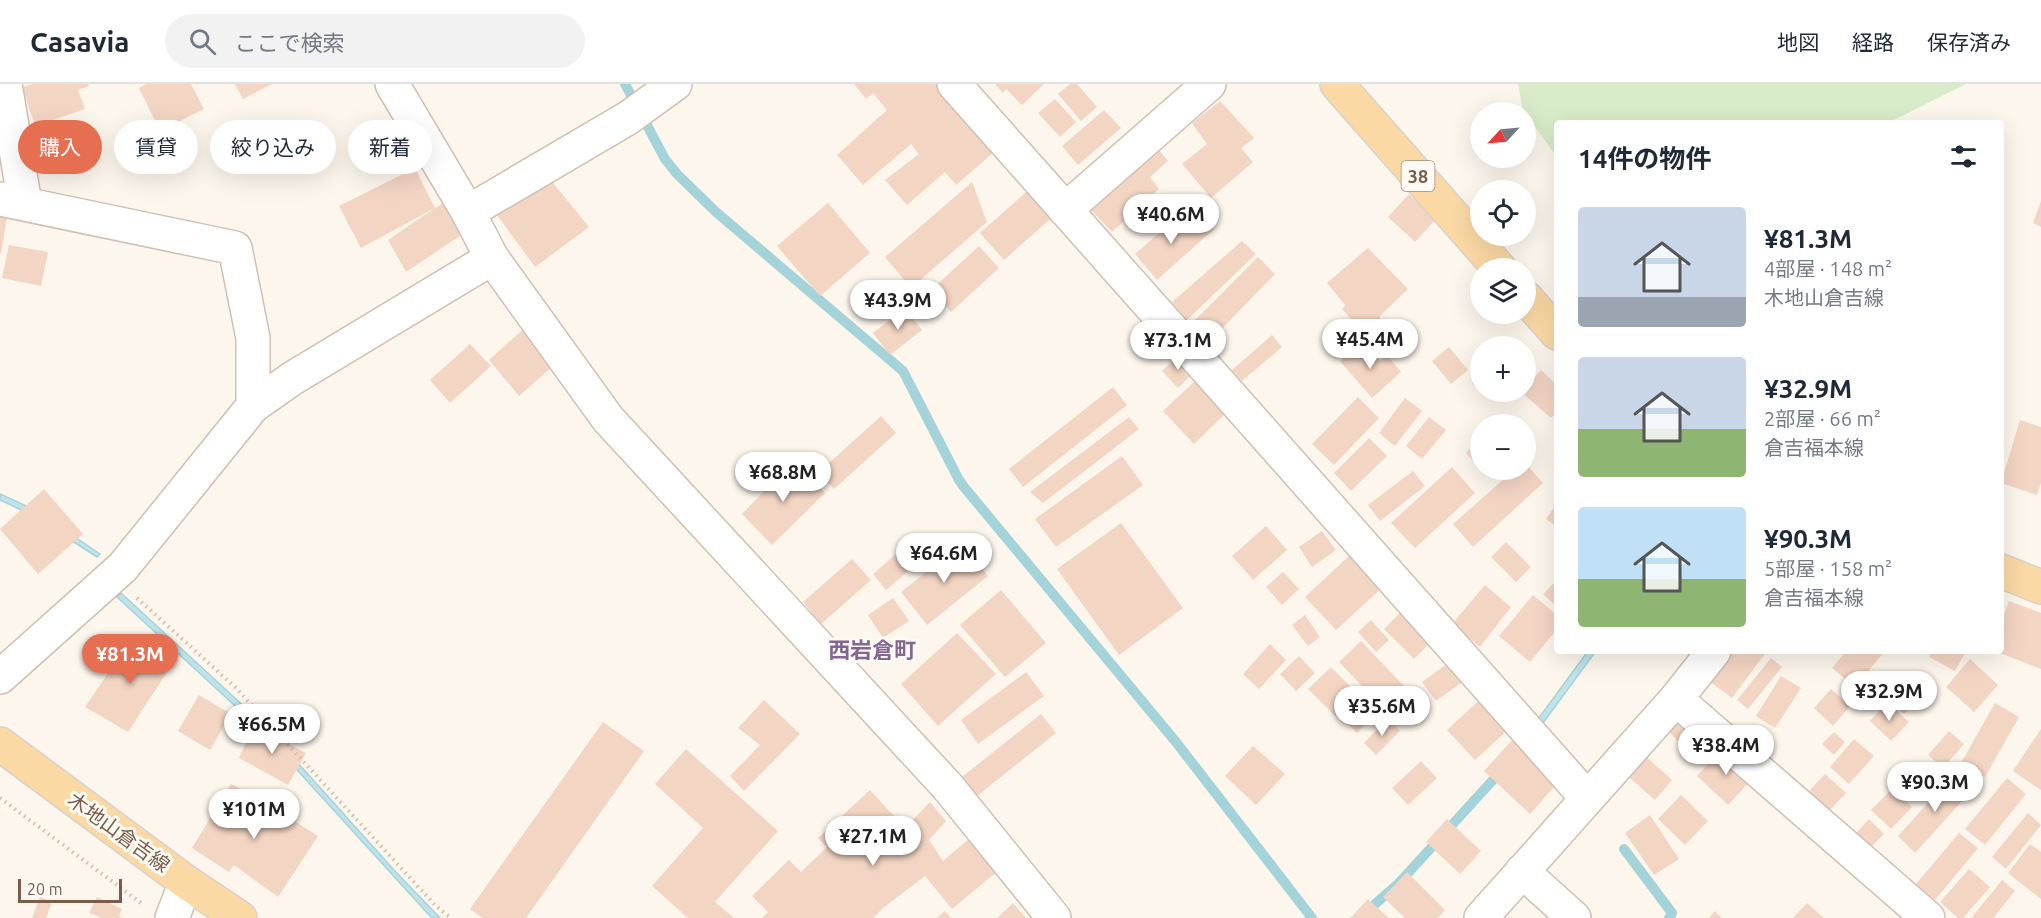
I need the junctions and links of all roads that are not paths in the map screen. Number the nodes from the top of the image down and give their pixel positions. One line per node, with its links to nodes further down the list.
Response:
1 (5, 84): 7 (street)
2 (392, 84): 9 (street)
3 (675, 84): 9 (street)
4 (954, 84): 8 (street)
5 (1209, 84): 8 (street)
6 (1337, 84): 11 (main road, 38)
7 (13, 202): 14 (street)
8 (1065, 210): 21 (street)
9 (468, 212): 10 (street)
10 (492, 258): 14 (street); 26 (street)
11 (1490, 258)
12 (1536, 309): 13 (main road)
13 (1554, 330)
14 (253, 406): 18 (street)
15 (2004, 572): 16 (main road)
16 (2041, 587)
17 (1712, 654): 19 (street)
18 (0, 677)
19 (1676, 699): 21 (street); 29 (street)
20 (0, 744): 23 (main road, 木地山倉吉線)
21 (1587, 798): 22 (street)
22 (1522, 871): 27 (street); 28 (street)
23 (186, 882): 24 (street); 25 (main road, 木地山倉吉線)
24 (160, 913)
25 (240, 918)
26 (1054, 918)
27 (1481, 918)
28 (1574, 918)
29 (1928, 918)

